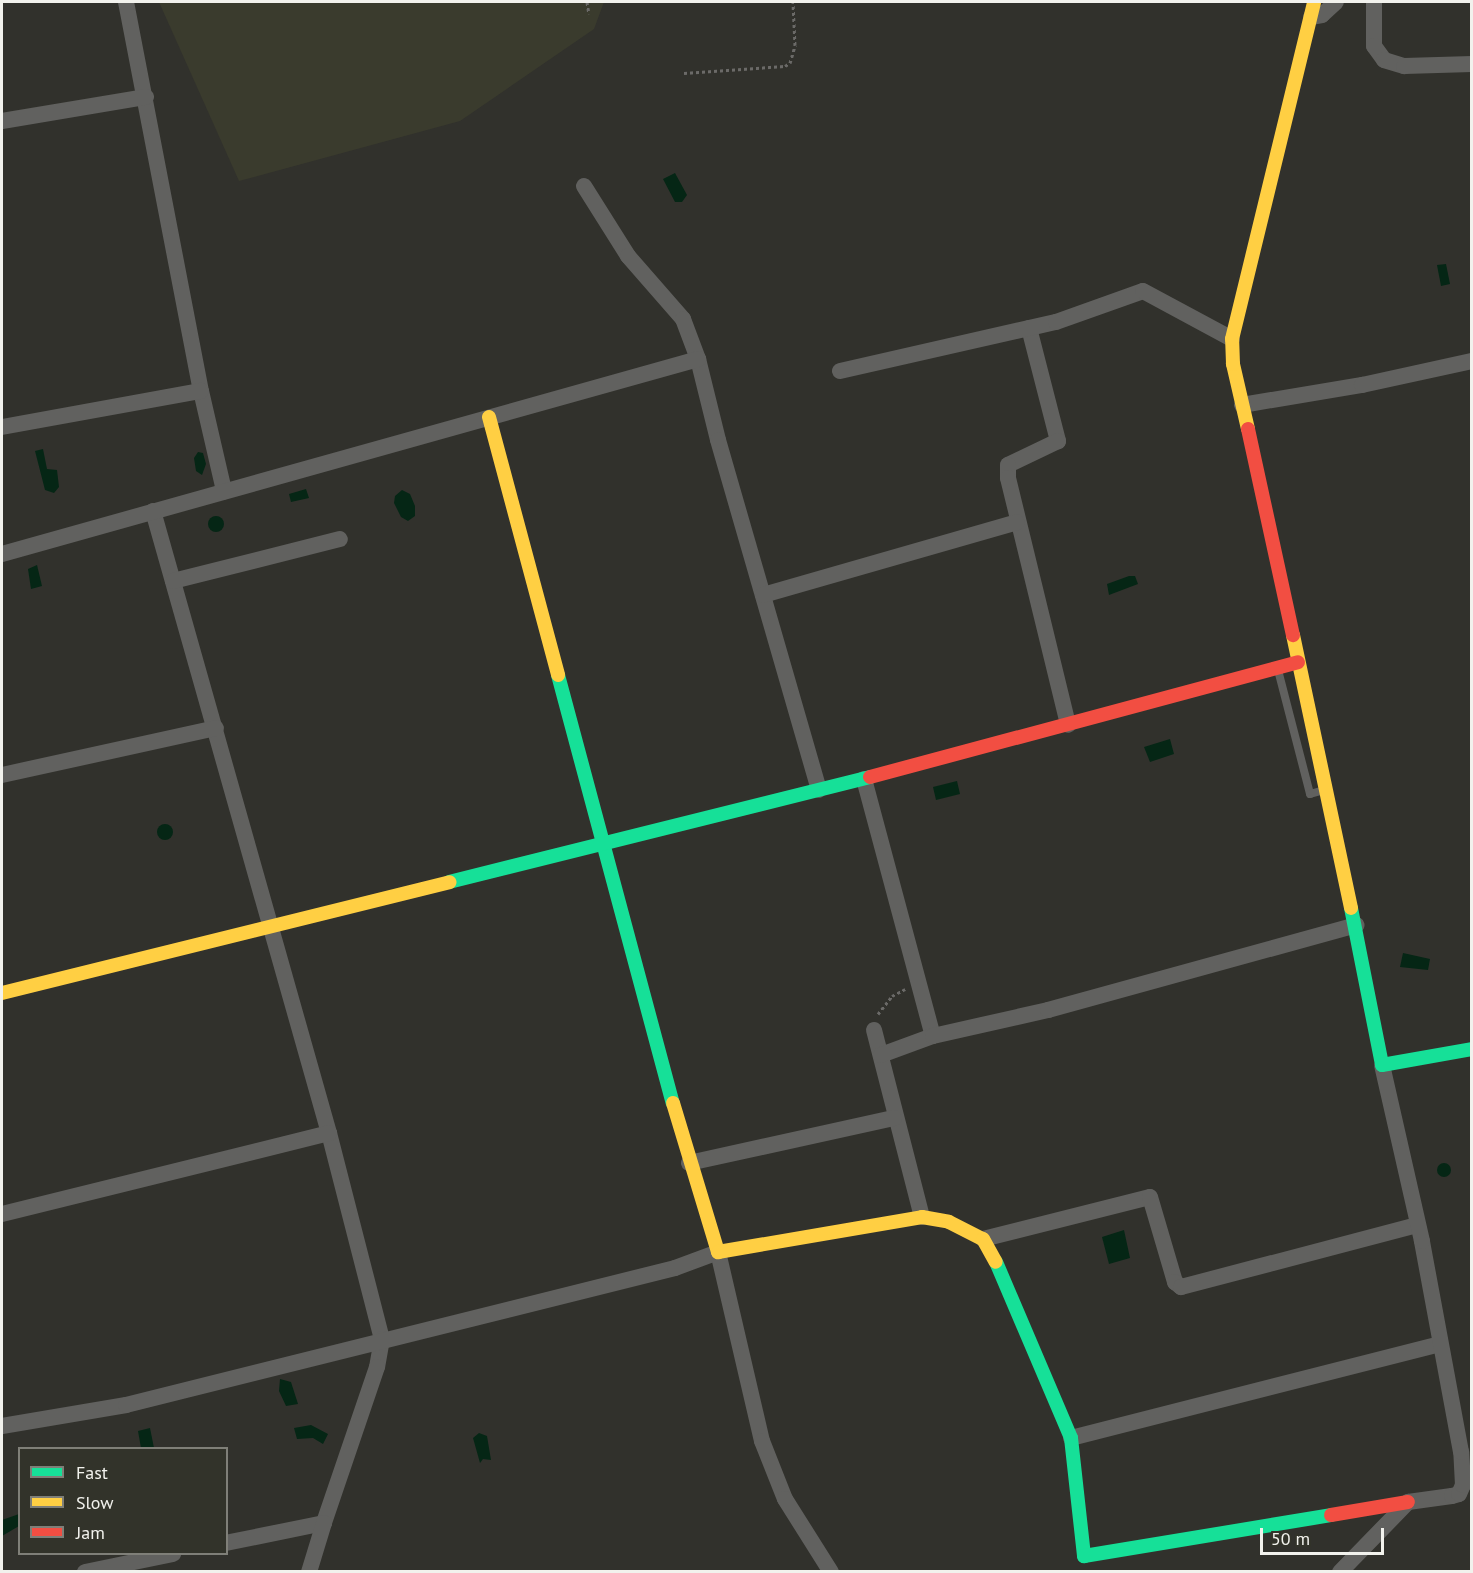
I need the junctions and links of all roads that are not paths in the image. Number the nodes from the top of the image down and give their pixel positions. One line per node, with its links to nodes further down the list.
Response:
1 (126, 2): 6 (street)
2 (1336, 2): 4 (street)
3 (1374, 2): 5 (street)
4 (1313, 9): 10 (street)
5 (1472, 64)
6 (146, 97): 7 (street); 14 (street)
7 (2, 121)
8 (584, 186): 11 (street)
9 (1029, 328): 10 (street); 13 (street); 20 (street)
10 (1232, 339): 15 (street)
11 (698, 359): 16 (street); 24 (street)
12 (1471, 362): 15 (street)
13 (840, 370)
14 (201, 391): 17 (street); 18 (street)
15 (1242, 405): 25 (street)
16 (489, 417): 18 (street); 33 (street)
17 (2, 427)
18 (224, 491): 19 (street)
19 (153, 511): 22 (street); 23 (street)
20 (1017, 522): 24 (street); 27 (street)
21 (340, 539): 23 (street)
22 (2, 554)
23 (173, 581): 28 (street)
24 (763, 595): 32 (street)
25 (1298, 662): 26 (street); 31 (street)
26 (1277, 668): 27 (street); 31 (lane)
27 (1068, 725): 30 (street)
28 (216, 728): 29 (street); 35 (street)
29 (2, 775)
30 (864, 779): 32 (street); 38 (street)
31 (1328, 789): 34 (street)
32 (819, 790): 33 (street)
33 (603, 845): 35 (street); 44 (street)
34 (1356, 925): 38 (street); 41 (street)
35 (273, 929): 36 (street); 43 (street)
36 (2, 993)
37 (874, 1030): 40 (street)
38 (933, 1036): 40 (street)
39 (1472, 1049): 41 (street)
40 (880, 1055): 42 (street)
41 (1382, 1065): 47 (street)
42 (894, 1118): 44 (street); 46 (street)
43 (329, 1133): 45 (street); 50 (street)
44 (689, 1163): 49 (street)
45 (2, 1214)
46 (922, 1217): 48 (street); 49 (street)
47 (1418, 1225): 48 (street); 51 (street)
48 (982, 1239): 53 (street)
49 (718, 1252): 50 (street); 60 (street)
50 (382, 1339): 52 (street); 55 (street)
51 (1439, 1344): 53 (street); 54 (street)
52 (2, 1426)
53 (1071, 1438): 54 (street)
54 (1408, 1503): 61 (street)
55 (324, 1523): 56 (street); 59 (street)
56 (228, 1543)
57 (168, 1555): 58 (street)
58 (85, 1572)
59 (309, 1572)
60 (831, 1572)
61 (1340, 1572)

